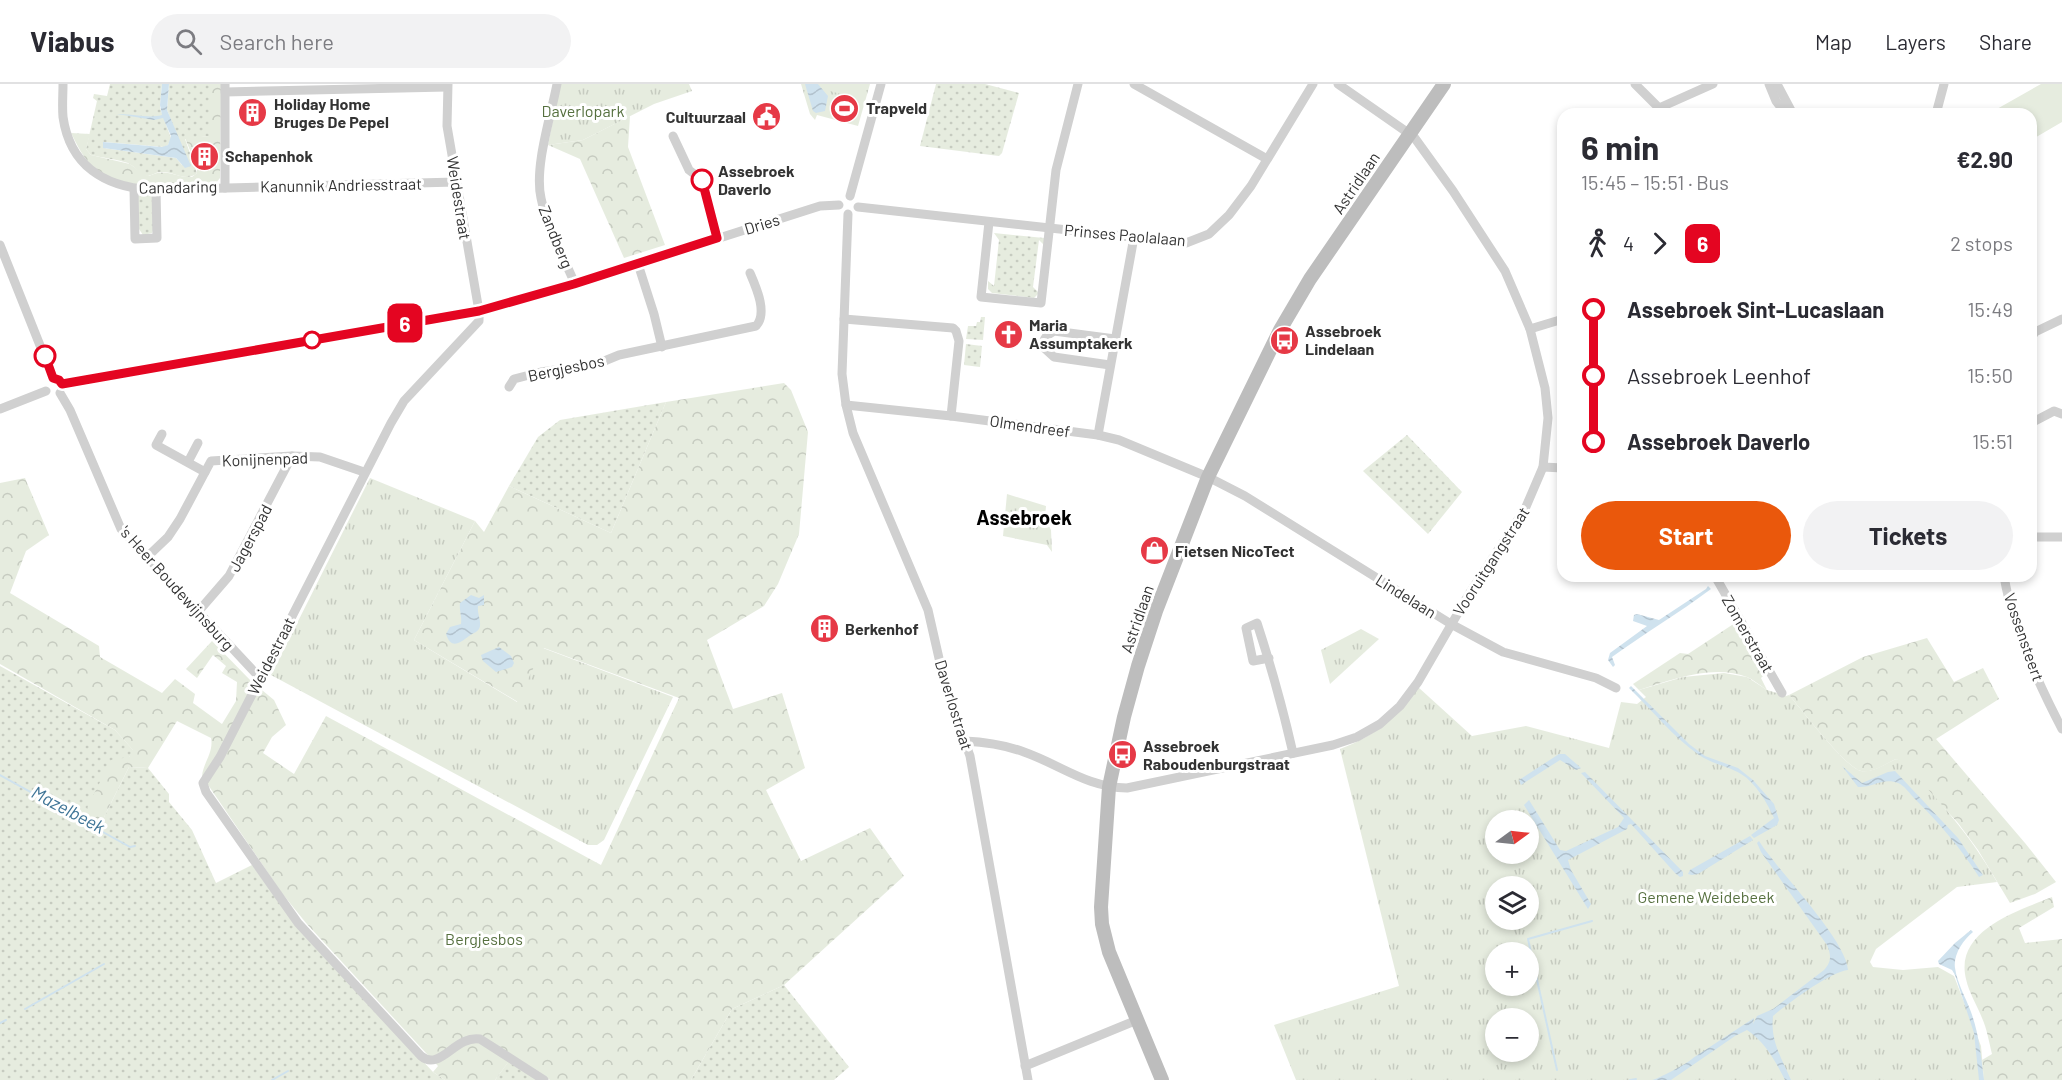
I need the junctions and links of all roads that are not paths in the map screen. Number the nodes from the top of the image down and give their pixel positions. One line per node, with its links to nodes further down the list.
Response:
1 (63, 84): 26 (street, Canadaring)
2 (557, 84): 39 (street, Zandberg)
3 (881, 84): 28 (street)
4 (1078, 84): 33 (street)
5 (1134, 84): 23 (street)
6 (1313, 84): 23 (street, Prinses Paolalaan)
7 (1338, 84): 21 (street, Vooruitgangstraat)
8 (1444, 84): 21 (main road, Astridlaan)
9 (1635, 84): 16 (street)
10 (1713, 84): 17 (street)
11 (1769, 84): 18 (street)
12 (1777, 84): 19 (street)
13 (1944, 84): 20 (street)
14 (448, 86): 15 (street); 24 (street, Weidestraat)
15 (225, 88): 25 (street, Canadaring)
16 (1657, 108)
17 (1666, 108)
18 (1781, 108)
19 (1790, 108)
20 (1938, 108)
21 (1410, 133): 44 (street, Vooruitgangstraat); 67 (main road, Astridlaan)
22 (673, 135): 35 (street)
23 (1267, 159): 34 (street, Prinses Paolalaan)
24 (456, 182): 25 (street, Kanunnik Andriesstraat); 40 (street, Weidestraat)
25 (225, 188): 27 (street, Canadaring)
26 (134, 189): 27 (street, Canadaring); 27 (street)
27 (156, 190)
28 (850, 196): 29 (street); 30 (street)
29 (839, 205): 31 (street); 35 (street, Dries)
30 (858, 207): 31 (street); 32 (street, Prinses Paolalaan)
31 (848, 214): 41 (street, Daverlostraat)
32 (989, 222): 33 (street, Prinses Paolalaan); 33 (street)
33 (1050, 228): 34 (street, Prinses Paolalaan)
34 (1134, 237): 46 (street)
35 (717, 238): 37 (street, Dries)
36 (0, 245): 49 (street)
37 (638, 264): 39 (street, Dries); 47 (street)
38 (750, 273): 47 (street, Bergjesbos)
39 (574, 284): 40 (street, Dries)
40 (479, 311): 51 (street, Dries); 66 (street, Weidestraat)
41 (844, 319): 53 (street, Daverlostraat); 56 (street)
42 (2062, 319): 45 (street)
43 (1557, 321): 44 (street)
44 (1530, 329): 63 (street, Vooruitgangstraat)
45 (2037, 330)
46 (1115, 339): 48 (street); 48 (street)
47 (662, 347): 50 (street, Bergjesbos)
48 (1110, 365): 59 (street)
49 (53, 378): 51 (street); 52 (street)
50 (509, 387)
51 (61, 389): 52 (street); 70 (street, 's Heer Boudewijnsburg)
52 (46, 391): 54 (street)
53 (846, 405): 56 (street, Olmendreef); 80 (street, Daverlostraat)
54 (0, 409)
55 (2062, 414): 57 (street)
56 (951, 416): 59 (street, Olmendreef)
57 (2037, 420)
58 (162, 434): 62 (street, Konijnenpad)
59 (1098, 435): 67 (street, Olmendreef)
60 (198, 443): 62 (street)
61 (292, 456): 65 (street, Konijnenpad); 66 (street, Konijnenpad); 73 (street, Jagerspad)
62 (188, 462): 65 (street, Konijnenpad)
63 (1543, 467): 64 (street); 74 (street, Vooruitgangstraat)
64 (1557, 468)
65 (205, 472): 70 (street, Konijnenpad)
66 (364, 472): 76 (street, Weidestraat)
67 (1208, 477): 74 (street, Lindelaan); 82 (main road, Astridlaan)
68 (2037, 537): 69 (street)
69 (2062, 537)
70 (146, 558): 73 (street, 's Heer Boudewijnsburg)
71 (1718, 582): 78 (street, Zomerstraat)
72 (2006, 582): 79 (street, Vossensteert)
73 (197, 613): 76 (street, 's Heer Boudewijnsburg)
74 (1451, 624): 77 (street, Lindelaan); 81 (street, Vooruitgangstraat)
75 (1269, 658): 81 (street)
76 (260, 678): 86 (street, Weidestraat)
77 (1616, 688)
78 (1782, 693)
79 (2062, 729)
80 (965, 741): 82 (street, Vooruitgangstraat); 84 (street, Daverlostraat)
81 (1293, 753): 82 (street, Vooruitgangstraat)
82 (1109, 787): 83 (main road, Astridlaan)
83 (1137, 1020): 84 (street); 87 (main road, Astridlaan)
84 (1025, 1066): 85 (street, Daverlostraat)
85 (1026, 1079)
86 (544, 1080)
87 (1162, 1080)

